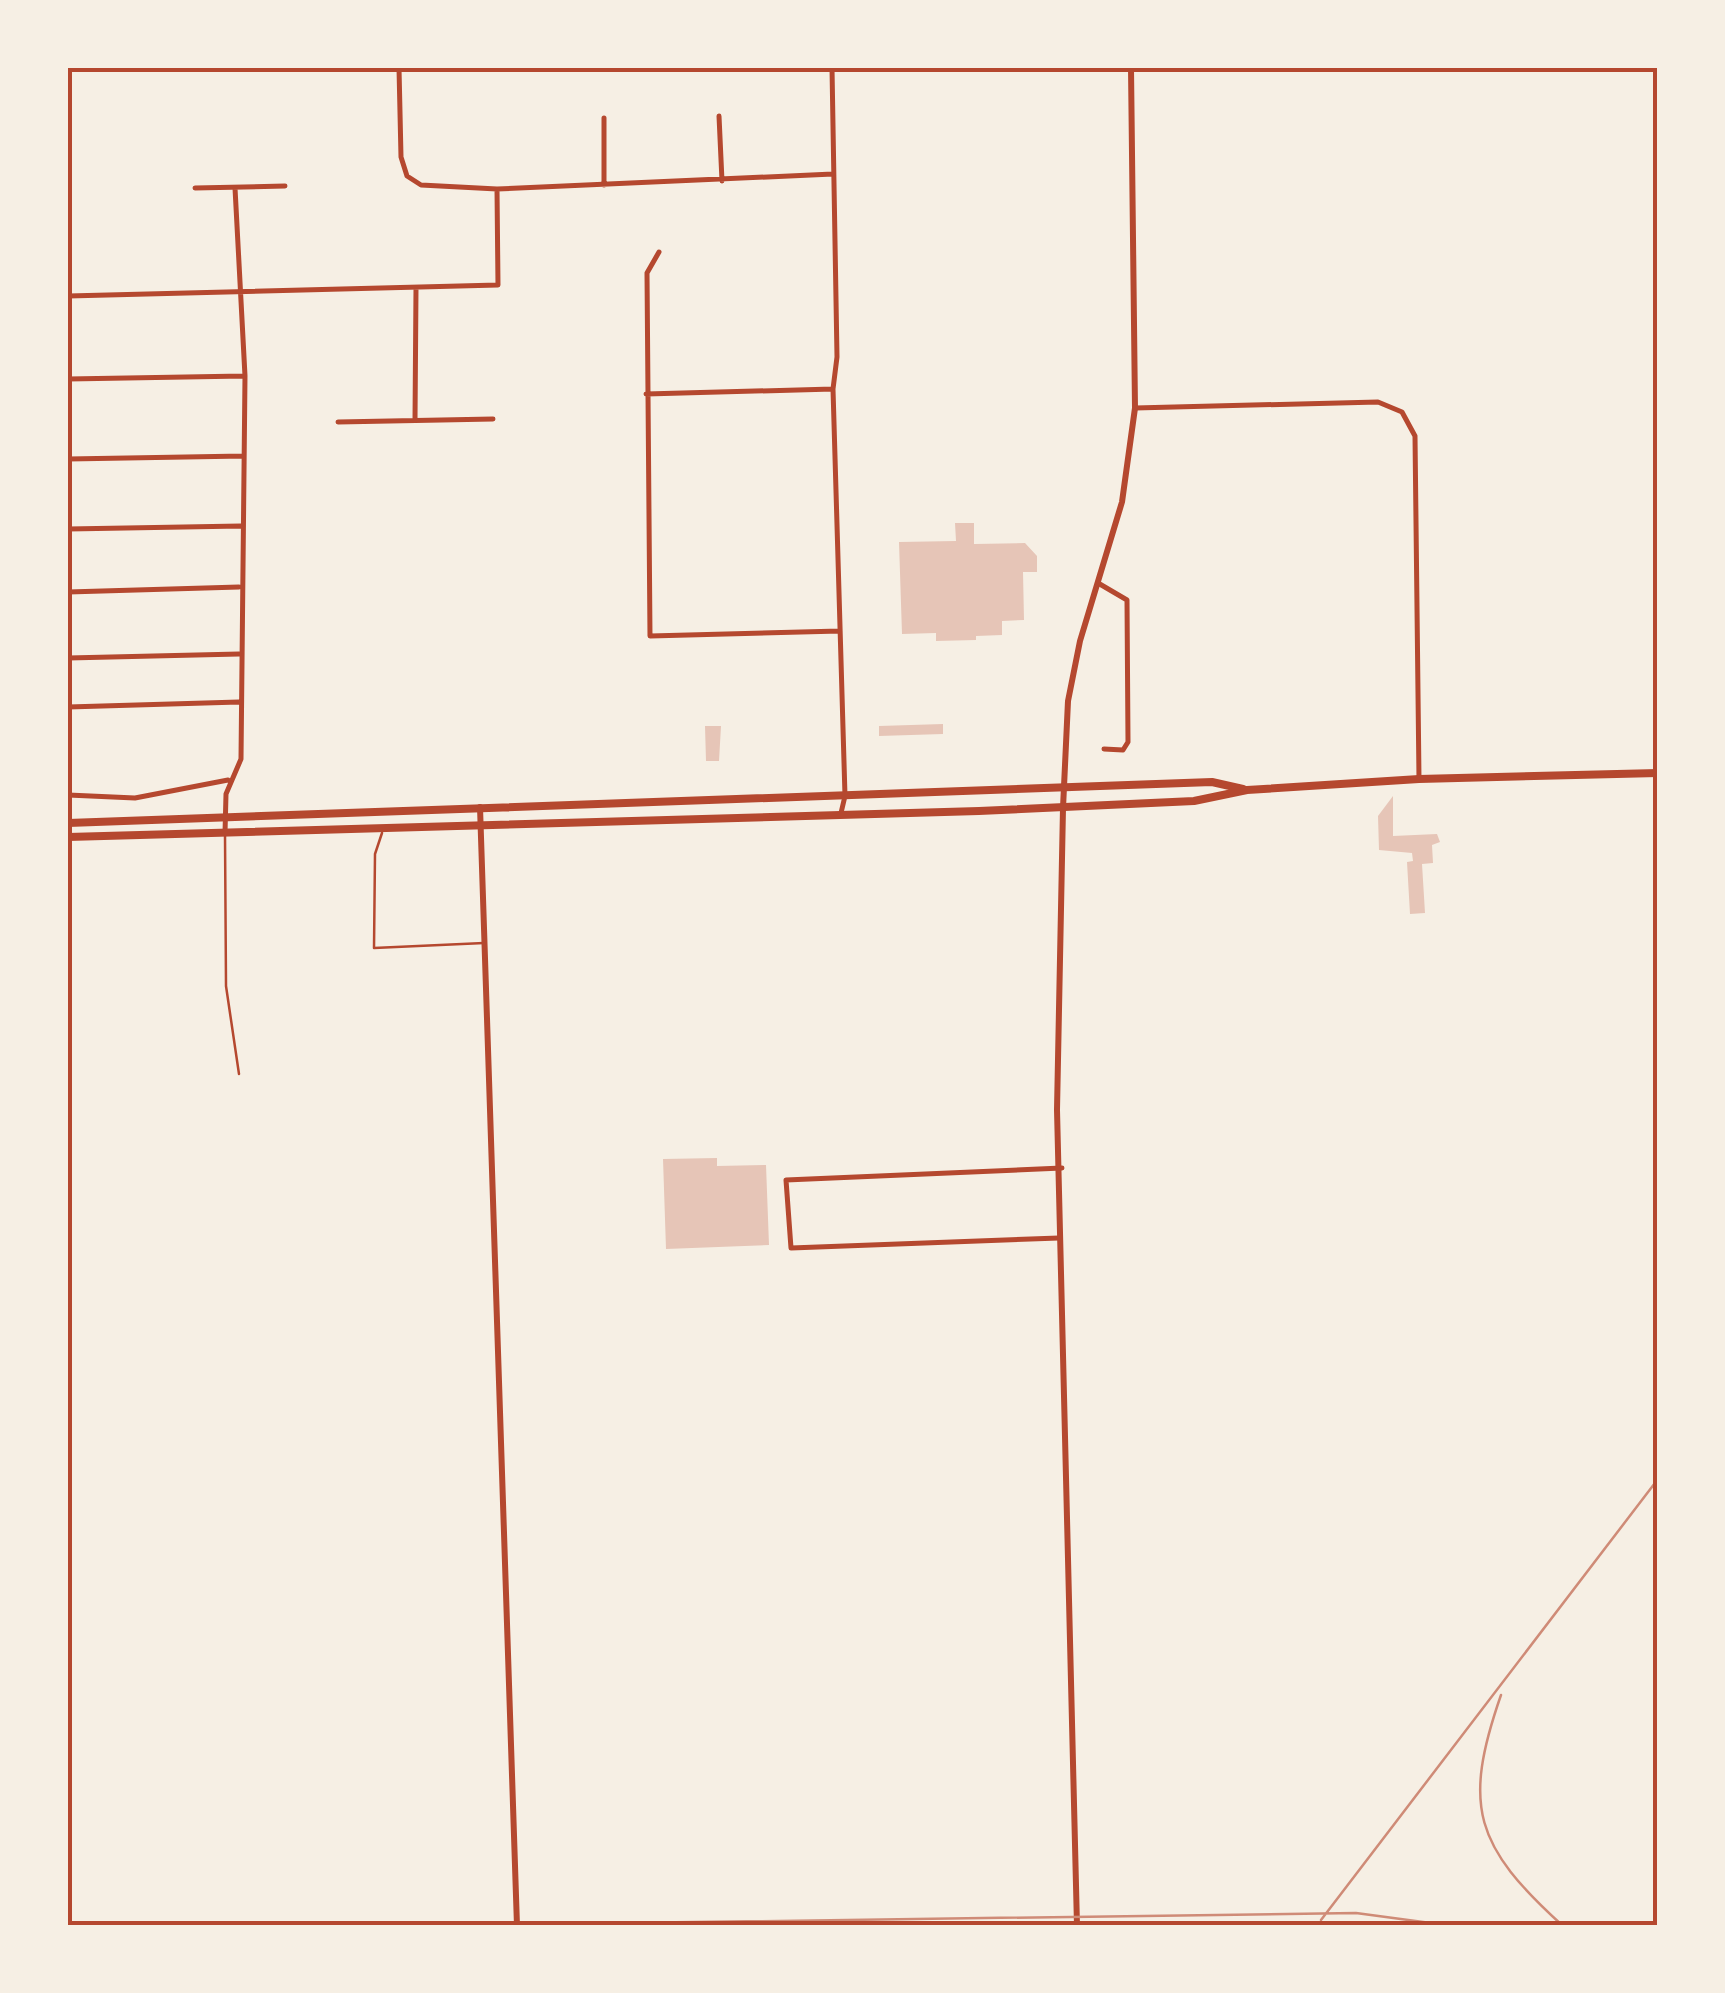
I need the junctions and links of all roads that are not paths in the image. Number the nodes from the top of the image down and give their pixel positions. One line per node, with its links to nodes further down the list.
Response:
1 (399, 68): 12 (street)
2 (832, 68): 6 (street)
3 (1132, 68): 21 (street)
4 (718, 116): 7 (street)
5 (604, 118): 8 (street)
6 (833, 174): 7 (street); 19 (street)
7 (722, 180): 8 (street)
8 (604, 184): 12 (street)
9 (285, 186): 11 (street)
10 (195, 188): 11 (street)
11 (235, 188): 15 (street)
12 (497, 189): 14 (street)
13 (659, 252): 20 (street)
14 (416, 288): 15 (street); 23 (street)
15 (241, 292): 16 (street); 17 (street)
16 (68, 296)
17 (244, 376): 18 (street); 25 (street)
18 (68, 379)
19 (833, 390): 20 (street); 32 (street)
20 (646, 394): 32 (street)
21 (1136, 408): 29 (street); 40 (street)
22 (493, 419): 23 (street)
23 (415, 420): 24 (street)
24 (338, 422)
25 (245, 456): 26 (street); 27 (street)
26 (68, 459)
27 (241, 526): 28 (street); 30 (street)
28 (68, 529)
29 (1098, 583): 37 (street); 41 (street)
30 (240, 587): 31 (street); 33 (street)
31 (68, 592)
32 (840, 631): 44 (street)
33 (240, 654): 34 (street); 35 (street)
34 (68, 658)
35 (240, 702): 36 (street); 39 (street)
36 (68, 707)
37 (1104, 749)
38 (1657, 773): 40 (main road); 55 (street)
39 (230, 780): 43 (street); 47 (street)
40 (1420, 780): 42 (main road)
41 (1064, 788): 42 (main road); 44 (main road); 46 (street)
42 (1248, 790): 46 (main road)
43 (68, 795)
44 (846, 796): 45 (main road); 48 (street)
45 (480, 807): 47 (main road); 50 (street)
46 (1063, 808): 48 (main road); 57 (street)
47 (226, 816): 49 (main road); 52 (street)
48 (840, 816): 50 (main road)
49 (68, 823)
50 (482, 826): 51 (main road); 54 (street)
51 (384, 829): 52 (main road); 54 (lane)
52 (225, 833): 53 (main road); 56 (lane)
53 (68, 837)
54 (485, 943): 59 (street)
55 (1658, 981)
56 (239, 1074)
57 (1062, 1168): 58 (street); 58 (street)
58 (1060, 1238): 60 (street)
59 (516, 1926)
60 (1077, 1926)

